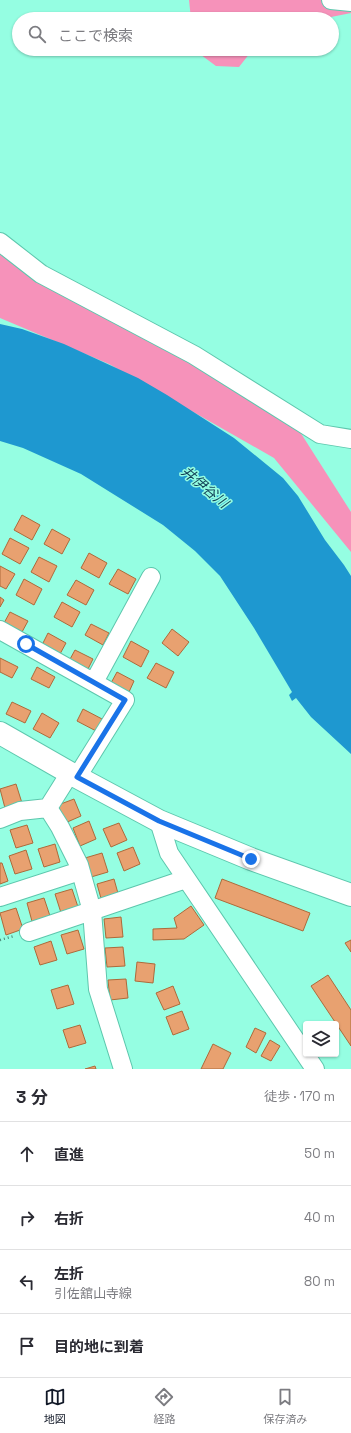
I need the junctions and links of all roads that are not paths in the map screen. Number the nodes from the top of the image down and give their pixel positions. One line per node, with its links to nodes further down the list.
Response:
1 (331, 0): 2 (street)
2 (351, 2)
3 (0, 242): 4 (street)
4 (351, 439)
5 (151, 577): 7 (street)
6 (0, 630): 7 (street)
7 (94, 682): 9 (street)
8 (0, 732): 9 (main road)
9 (74, 775): 10 (street); 12 (main road)
10 (48, 808): 11 (street); 13 (street)
11 (0, 819)
12 (159, 821): 14 (street); 15 (main road)
13 (80, 871): 16 (street); 17 (street)
14 (186, 879): 17 (street); 20 (street)
15 (351, 895)
16 (0, 897)
17 (92, 910): 18 (street); 19 (street)
18 (29, 932)
19 (122, 1069)
20 (315, 1069)

